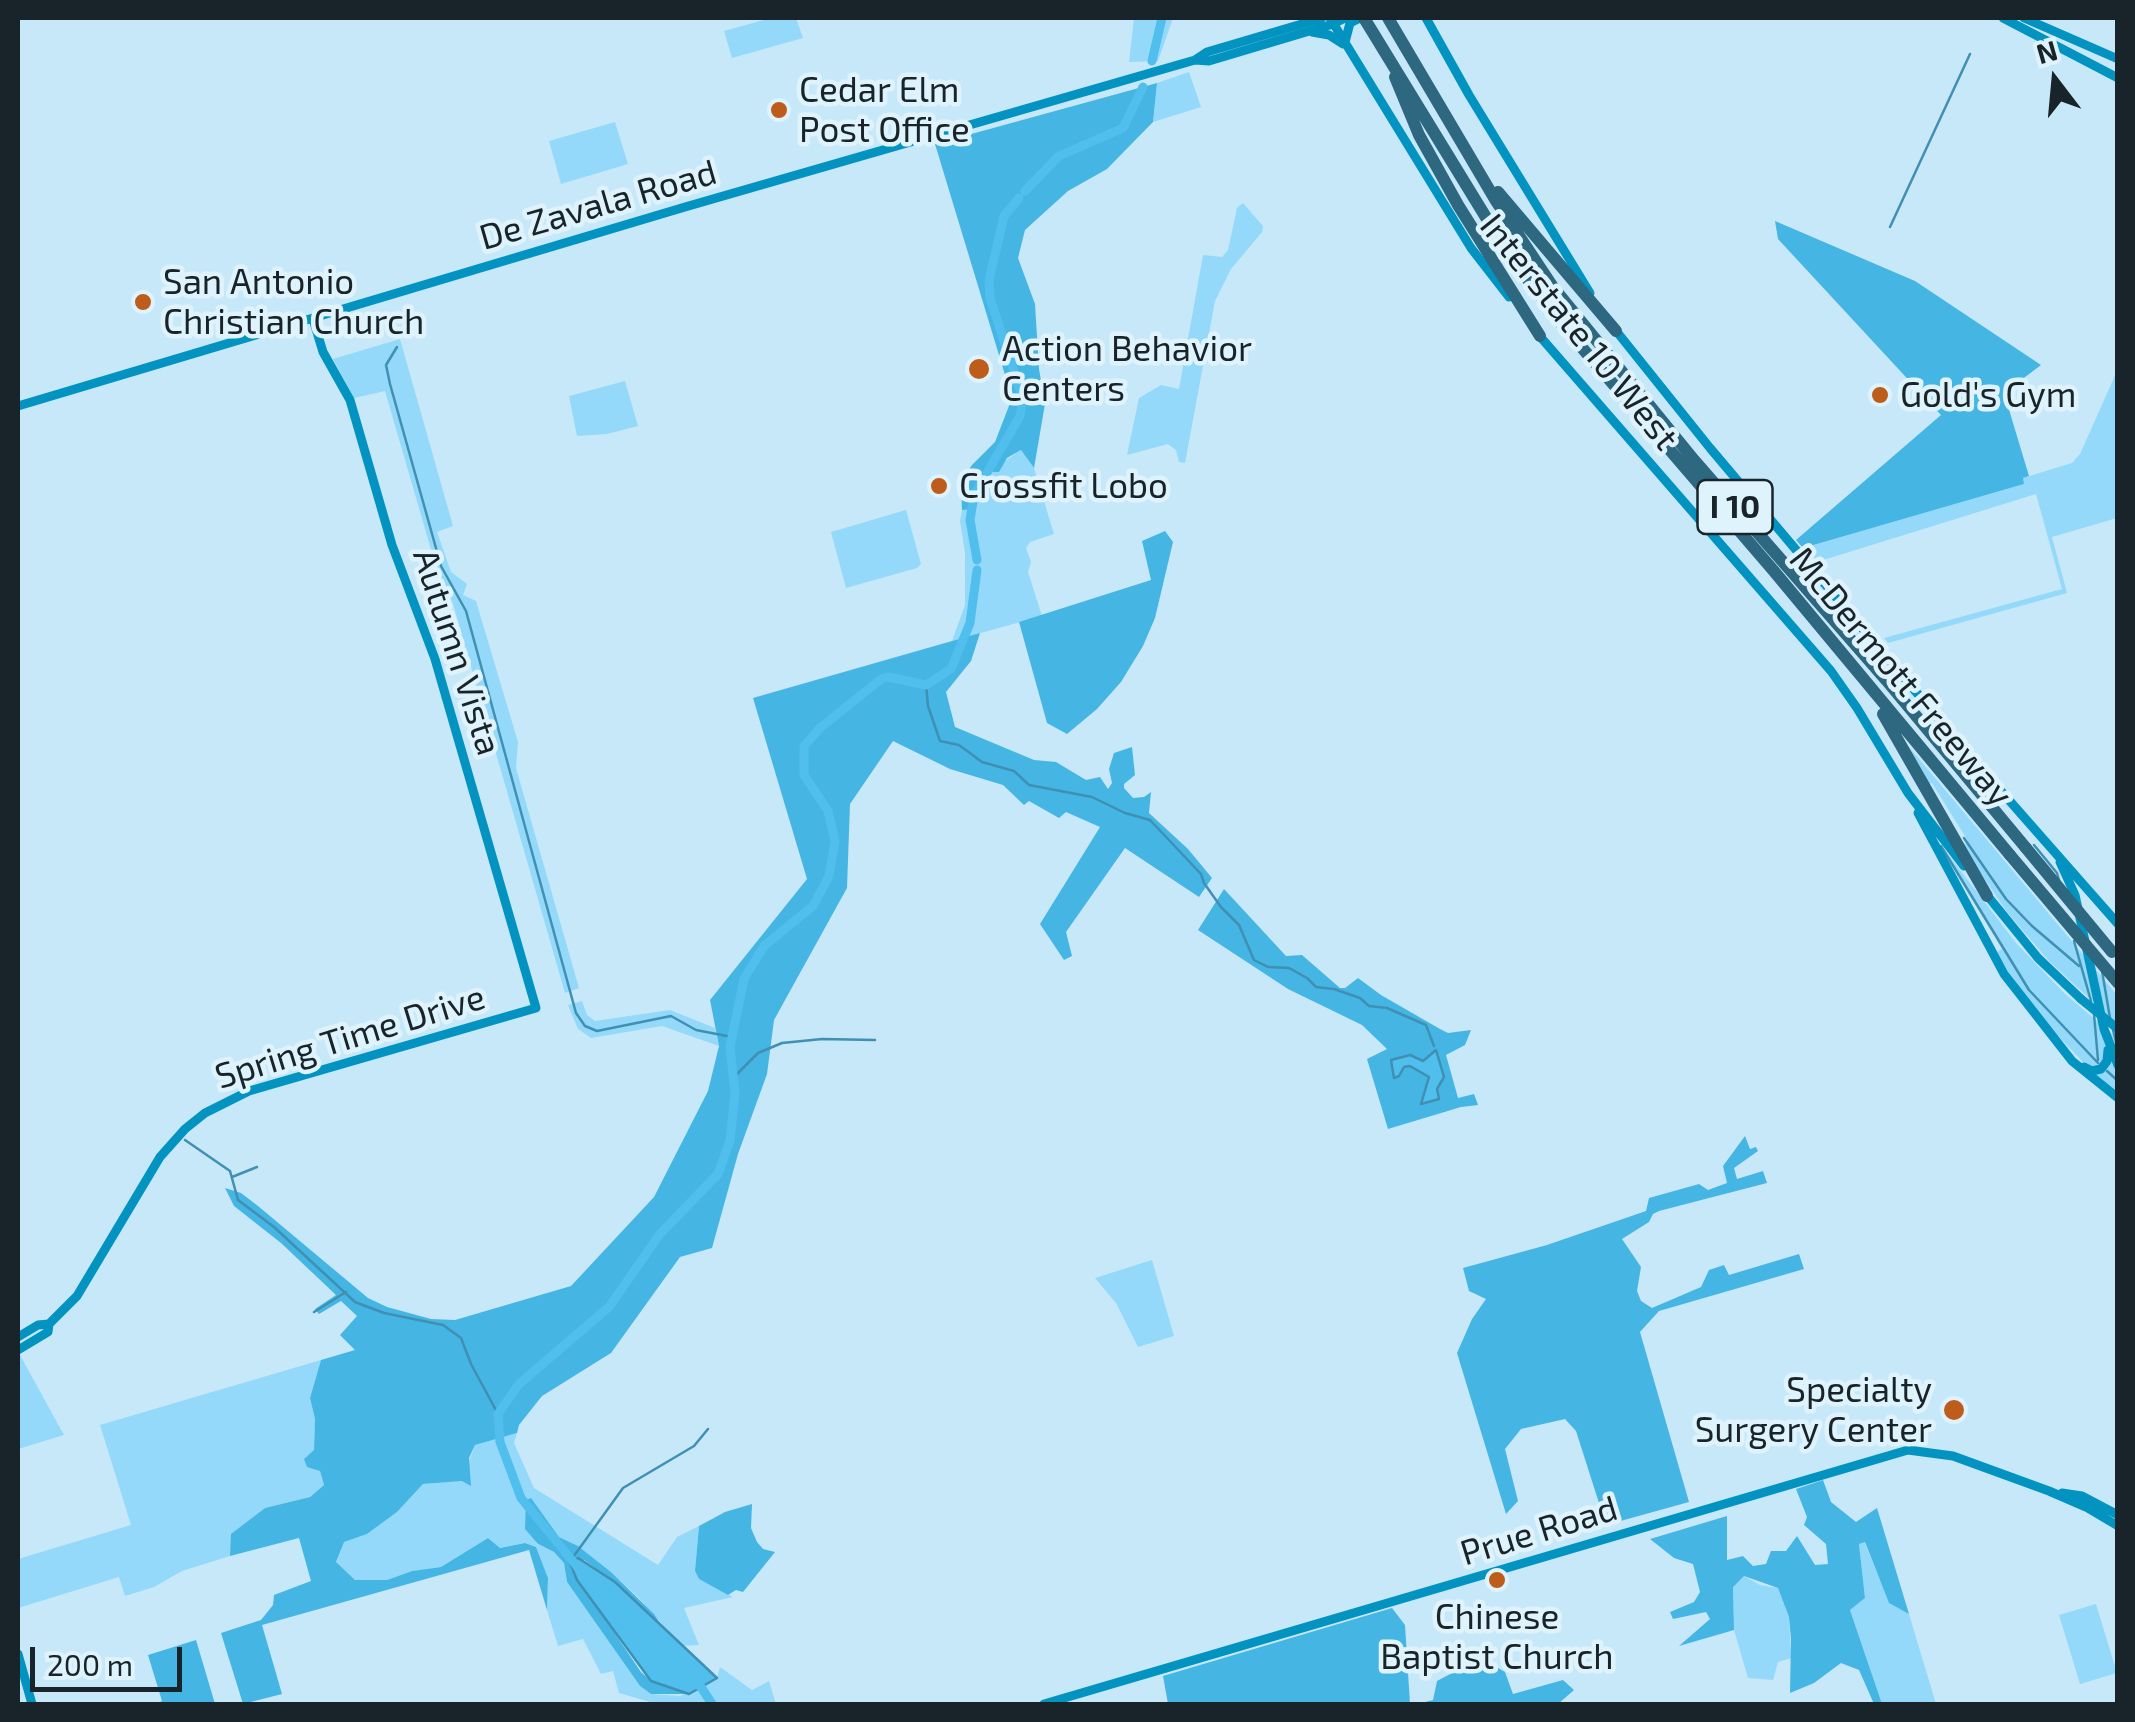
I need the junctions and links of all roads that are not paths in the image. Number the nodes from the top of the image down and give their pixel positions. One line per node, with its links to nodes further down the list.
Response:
1 (1309, 18): 10 (main road)
2 (1322, 18): 10 (main road, De Zavala Road)
3 (1345, 18): 8 (main road, De Zavala Road)
4 (1362, 18): 12 (main road); 13 (highway, McDermott Freeway / I 10)
5 (1426, 18): 19 (main road, Interstate 10 West)
6 (2002, 18): 16 (main road)
7 (2024, 18): 14 (main road)
8 (1331, 21): 11 (main road, De Zavala Road); 12 (main road, Interstate 10 West)
9 (1390, 21): 17 (highway, McDermott Freeway / I 10)
10 (1296, 26): 15 (main road, De Zavala Road)
11 (1309, 31): 12 (main road); 15 (main road, De Zavala Road)
12 (1345, 45): 20 (main road, Interstate 10 West)
13 (1387, 56): 20 (highway); 22 (highway, McDermott Freeway / I 10)
14 (2118, 59)
15 (1195, 60): 18 (main road, De Zavala Road)
16 (2118, 78)
17 (1465, 150): 19 (highway); 27 (highway, McDermott Freeway / I 10, bridge)
18 (312, 319): 21 (main road, De Zavala Road); 29 (main road, Autumn Vista)
19 (1616, 331): 24 (main road, Interstate 10 West)
20 (1540, 336): 23 (main road, Interstate 10 West)
21 (18, 406)
22 (1857, 674): 25 (highway); 28 (highway, McDermott Freeway / I 10, bridge)
23 (1908, 793): 25 (main road, Interstate 10 West); 32 (main road)
24 (2055, 851): 26 (main road, Interstate 10 West); 31 (main road)
25 (1988, 896): 30 (main road, Interstate 10 West, bridge)
26 (2118, 924)
27 (2115, 955)
28 (2118, 983)
29 (536, 1008): 35 (main road, Spring Time Drive)
30 (2118, 1029)
31 (2108, 1047): 32 (main road); 33 (main road)
32 (2072, 1061): 34 (main road)
33 (2118, 1065)
34 (2118, 1098)
35 (50, 1324): 36 (main road, Spring Time Drive); 37 (main road, Spring Time Drive)
36 (18, 1337)
37 (18, 1350)
38 (2049, 1491): 39 (main road, Prue Road); 40 (main road, Prue Road); 43 (main road, Prue Road)
39 (2118, 1515)
40 (2118, 1526)
41 (18, 1654): 42 (main road)
42 (32, 1704)
43 (1044, 1704)

